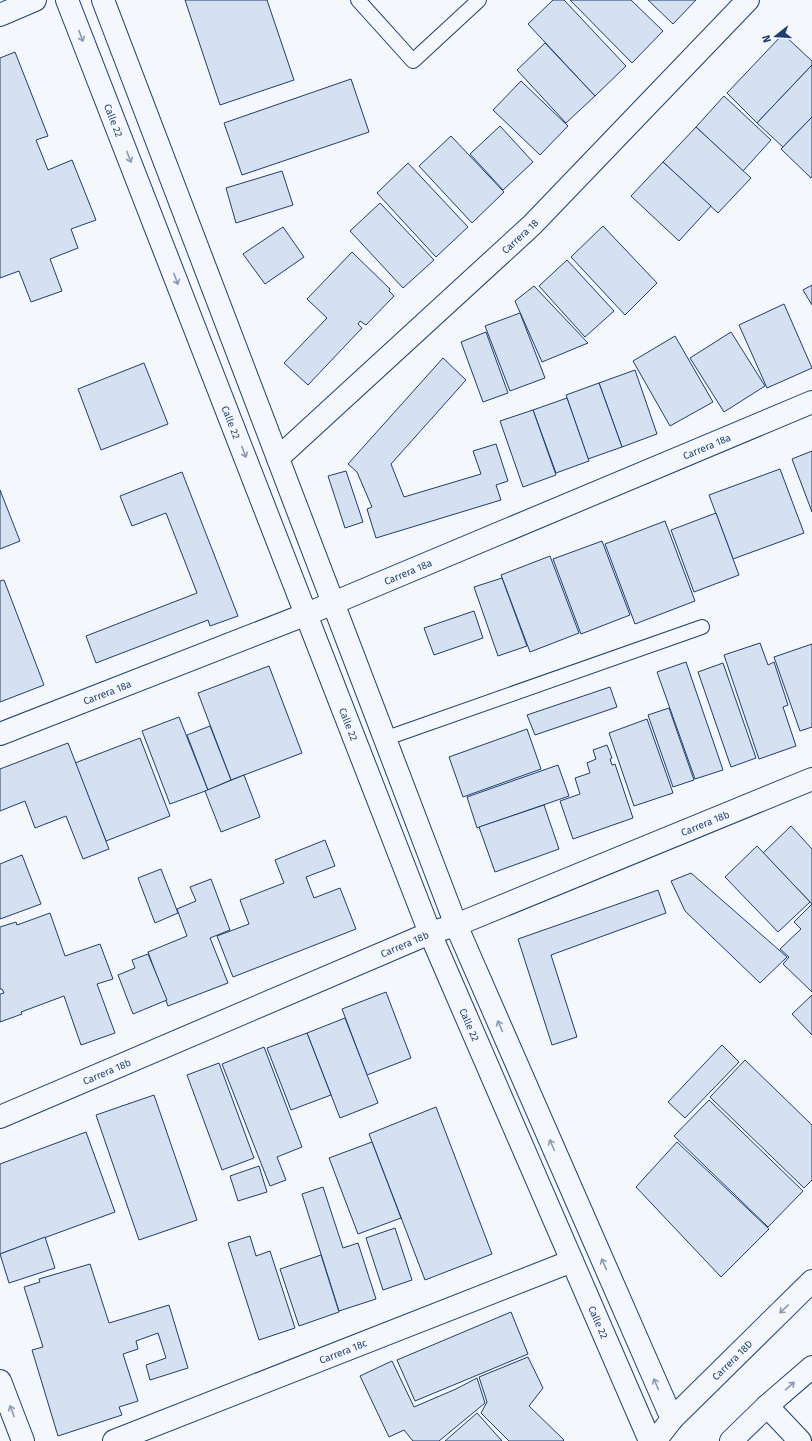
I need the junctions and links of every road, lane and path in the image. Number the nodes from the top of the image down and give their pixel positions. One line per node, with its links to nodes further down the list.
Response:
1 (35, 0): 7 (street)
2 (67, 0): 11 (street, Calle 22, one-way to 11)
3 (103, 0): 9 (street)
4 (358, 0): 5 (lane)
5 (479, 0)
6 (748, 0): 9 (street, Carrera 18)
7 (0, 15)
8 (812, 402): 10 (street, Carrera 18a)
9 (278, 458): 10 (street)
10 (332, 603): 11 (street, Carrera 18a); 14 (street)
11 (307, 614): 13 (street, Carrera 18a); 17 (street, Calle 22)
12 (702, 627): 14 (lane)
13 (0, 734)
14 (384, 739): 16 (street)
15 (812, 779): 16 (street, Carrera 18b)
16 (456, 925): 17 (street, Carrera 18b); 24 (street, one-way to 16)
17 (430, 933): 18 (street, Carrera 18b); 19 (street, Calle 22)
18 (0, 1117)
19 (572, 1261): 26 (street, Carrera 18c); 27 (street, Calle 22)
20 (812, 1282): 24 (street, Carrera 18D, one-way to 24)
21 (812, 1367): 23 (street, one-way to 21)
22 (0, 1381): 25 (street, one-way to 22)
23 (767, 1406): 29 (street); 30 (street)
24 (672, 1419): 28 (street, Carrera 18D)
25 (23, 1441)
26 (114, 1441)
27 (650, 1441)
28 (655, 1441)
29 (731, 1441)
30 (800, 1441)

